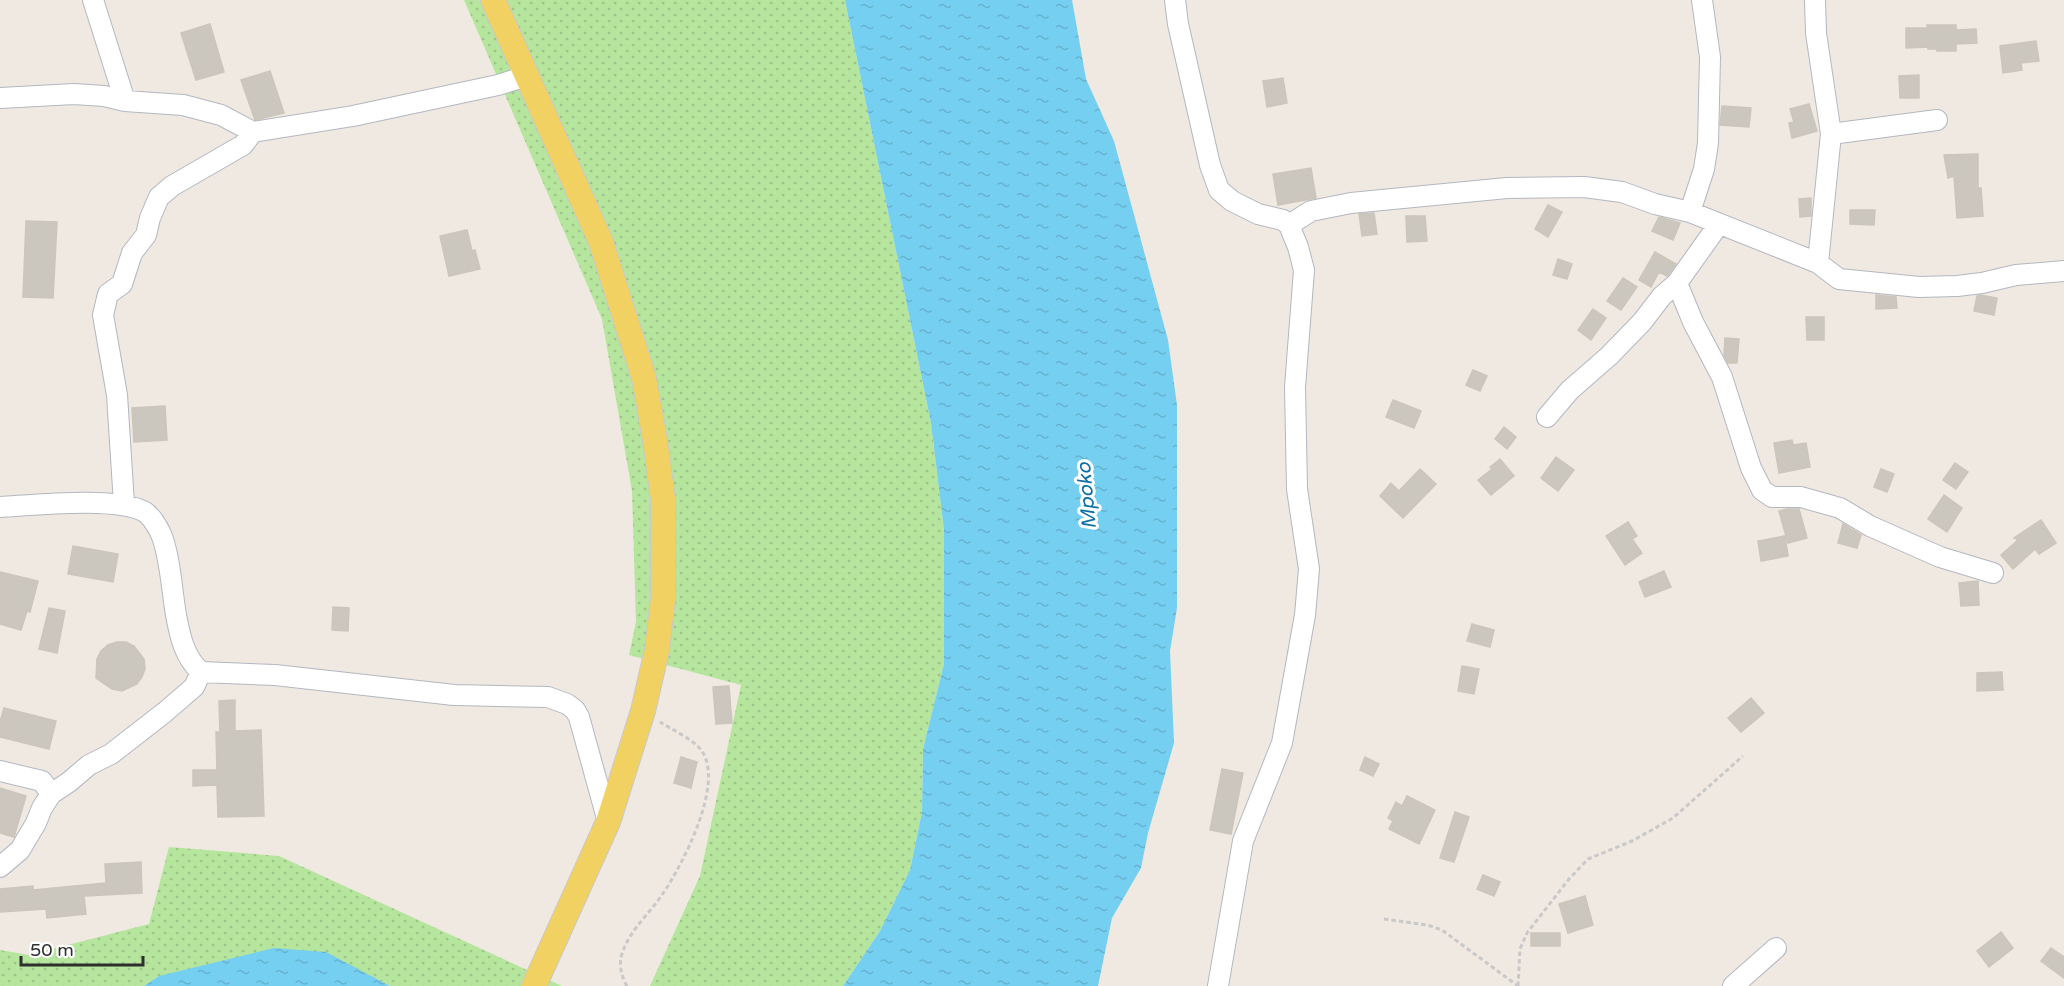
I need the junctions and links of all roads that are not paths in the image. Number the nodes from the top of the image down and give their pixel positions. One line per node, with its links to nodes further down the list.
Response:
1 (93, 0): 8 (street)
2 (493, 0): 6 (main road)
3 (1175, 0): 14 (street)
4 (1702, 0): 12 (street)
5 (1815, 0): 11 (street)
6 (527, 76): 10 (street); 25 (main road)
7 (0, 98): 8 (street)
8 (125, 101): 10 (street)
9 (1937, 120): 11 (street)
10 (253, 132): 19 (street)
11 (1831, 134): 15 (street)
12 (1690, 212): 13 (street); 14 (street)
13 (1719, 224): 15 (street); 17 (street)
14 (1289, 225): 29 (street)
15 (1818, 263): 16 (street)
16 (2064, 271)
17 (1677, 284): 18 (street); 21 (street)
18 (1547, 417)
19 (124, 504): 20 (street); 22 (street)
20 (0, 507)
21 (1993, 573)
22 (201, 672): 24 (street); 25 (street)
23 (0, 771): 24 (street)
24 (51, 794): 26 (street)
25 (608, 822): 28 (main road)
26 (0, 867)
27 (1776, 948): 30 (street)
28 (534, 986)
29 (1218, 986)
30 (1733, 986)

